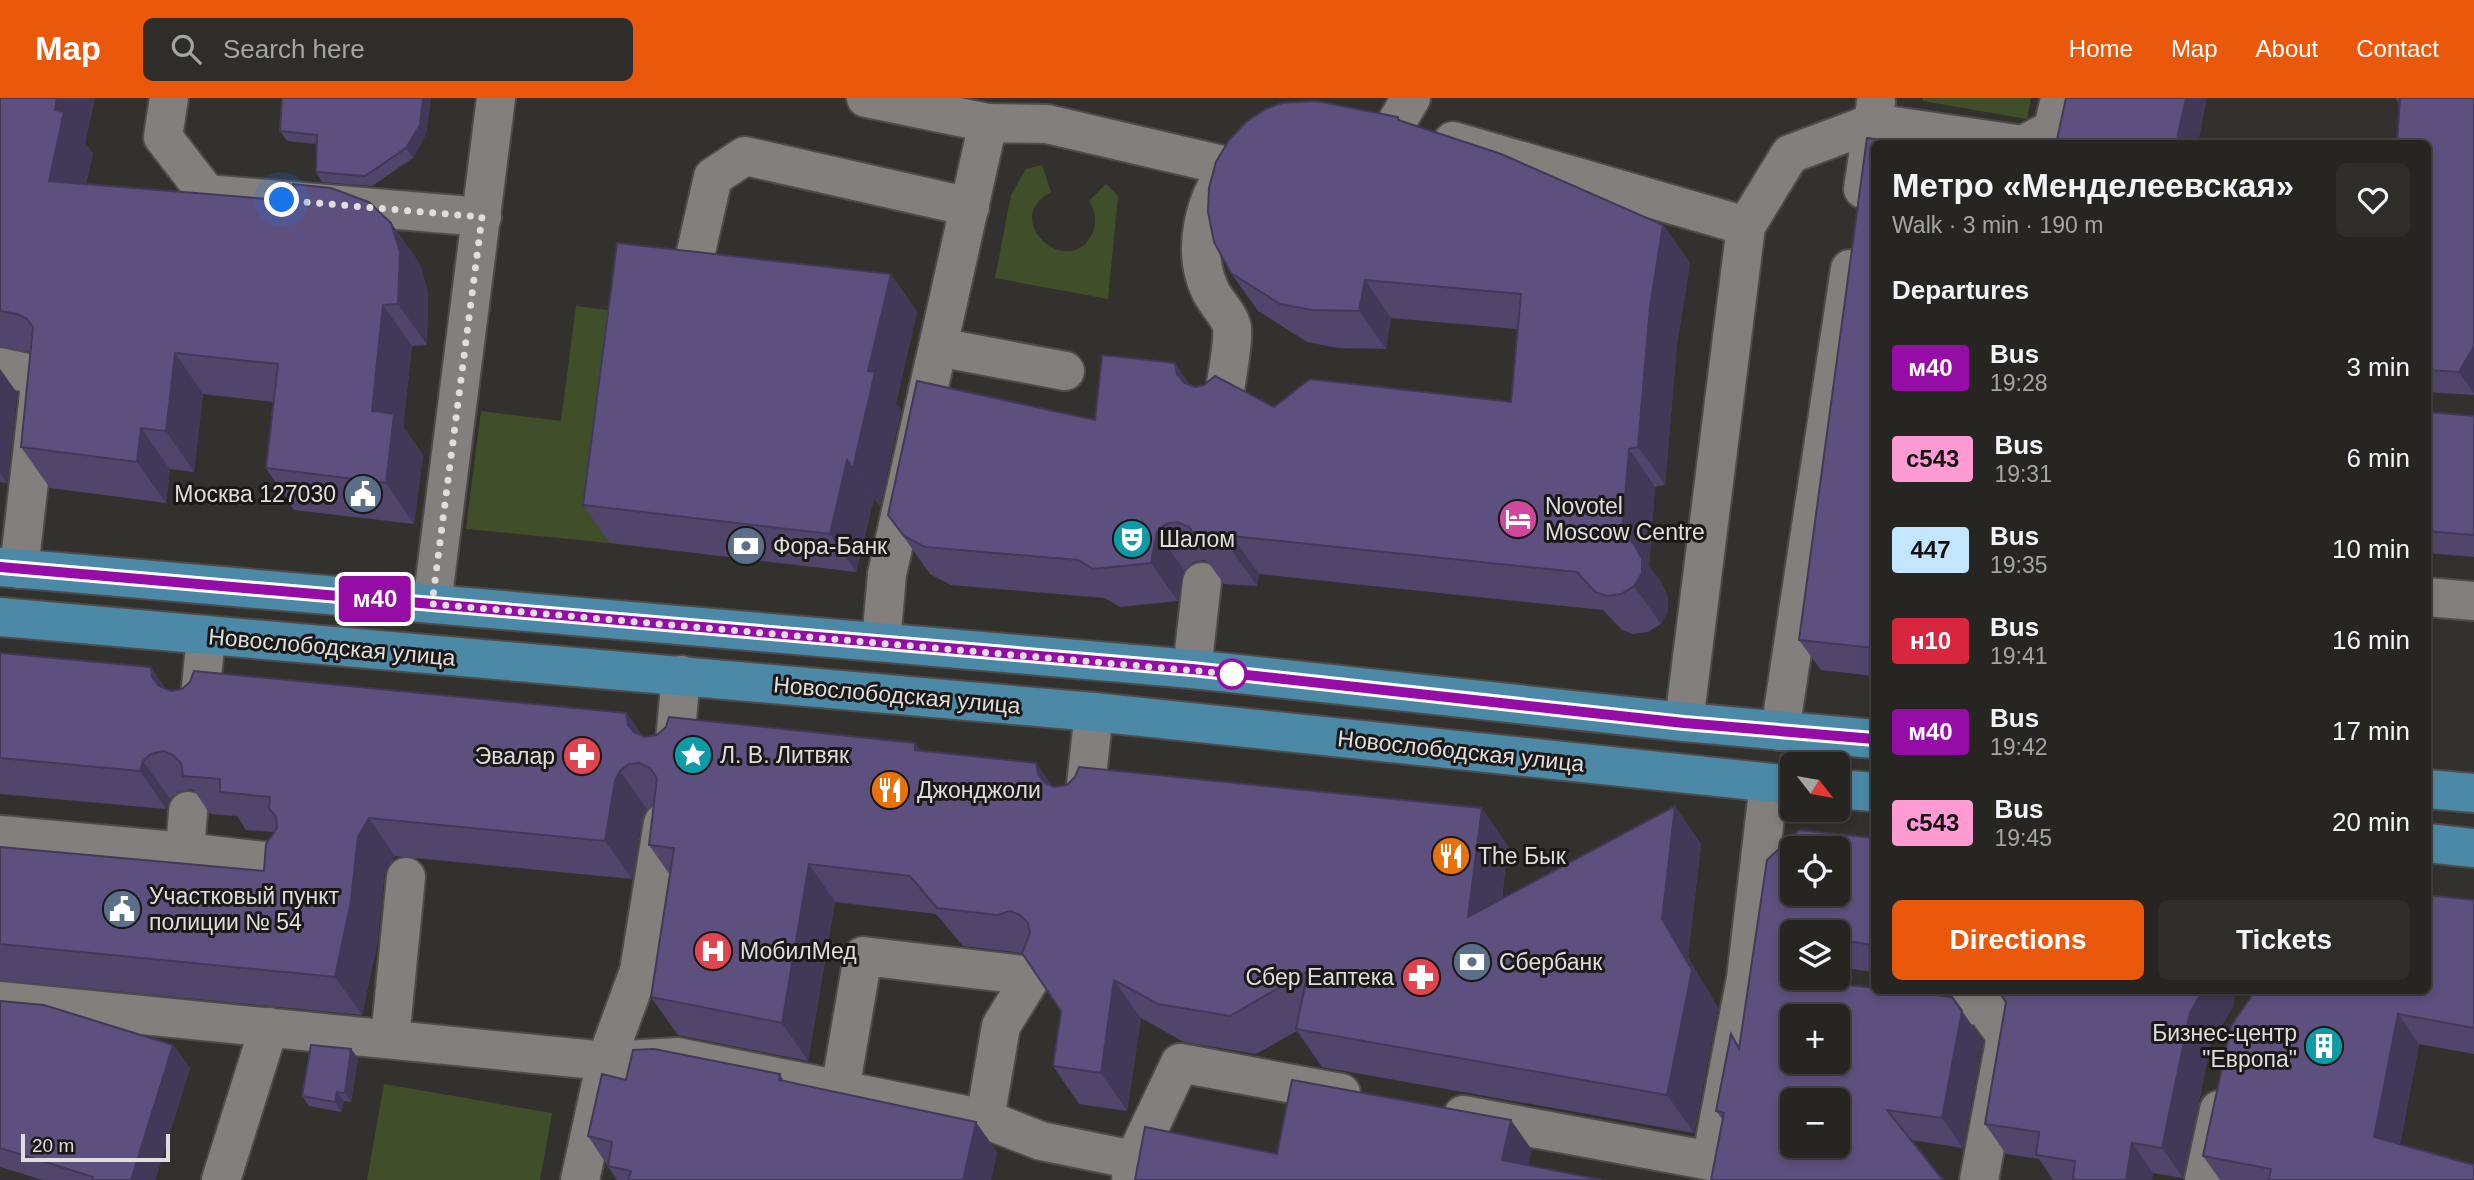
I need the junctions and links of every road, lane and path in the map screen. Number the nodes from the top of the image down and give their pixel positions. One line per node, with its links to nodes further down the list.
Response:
1 (169, 98): 13 (lane)
2 (496, 98): 13 (lane)
3 (866, 98): 6 (lane)
4 (2060, 98): 10 (lane)
5 (1875, 111): 9 (lane); 14 (lane); 33 (lane)
6 (1010, 115): 11 (lane); 12 (lane)
7 (1389, 115): 14 (lane)
8 (1265, 138): 11 (lane)
9 (1999, 140)
10 (2033, 140)
11 (1231, 167): 19 (lane)
12 (970, 207): 15 (lane); 16 (lane)
13 (482, 217): 24 (lane)
14 (1746, 226): 32 (lane)
15 (695, 252)
16 (938, 347): 18 (lane); 27 (lane)
17 (0, 367): 20 (lane)
18 (1065, 371)
19 (1223, 404)
20 (9, 568): 24 (main road)
21 (1202, 582): 28 (lane)
22 (2431, 597): 23 (lane)
23 (2474, 601)
24 (432, 604): 27 (main road)
25 (0, 617): 26 (main road, Новослободская улица)
26 (206, 636): 29 (main road, Новослободская улица); 30 (lane)
27 (881, 642): 28 (main road)
28 (1192, 669): 32 (main road)
29 (681, 676): 31 (main road, Новослободская улица); 35 (lane)
30 (199, 707)
31 (1094, 712): 36 (main road, Новослободская улица); 42 (lane)
32 (1684, 723): 33 (main road)
33 (1780, 731): 34 (main road)
34 (1871, 739)
35 (674, 752)
36 (1780, 784)
37 (2431, 789): 41 (main road)
38 (1850, 790): 40 (main road)
39 (1780, 793): 59 (lane)
40 (1871, 793)
41 (2474, 793)
42 (1084, 803)
43 (188, 811): 48 (lane)
44 (663, 823): 55 (lane)
45 (1, 835): 48 (lane)
46 (2431, 843): 47 (main road)
47 (2474, 848)
48 (185, 852): 49 (lane)
49 (282, 863)
50 (406, 877): 54 (lane)
51 (1877, 994): 64 (lane)
52 (0, 1001): 53 (lane)
53 (268, 1027): 54 (lane); 62 (lane)
54 (390, 1039): 55 (lane)
55 (607, 1060): 57 (lane); 63 (lane)
56 (2226, 1074): 65 (lane)
57 (840, 1090): 60 (lane); 60 (lane)
58 (1371, 1098): 61 (lane)
59 (1425, 1108)
60 (985, 1119): 61 (lane)
61 (1131, 1170)
62 (221, 1180)
63 (580, 1180)
64 (1979, 1180)
65 (2204, 1180)

